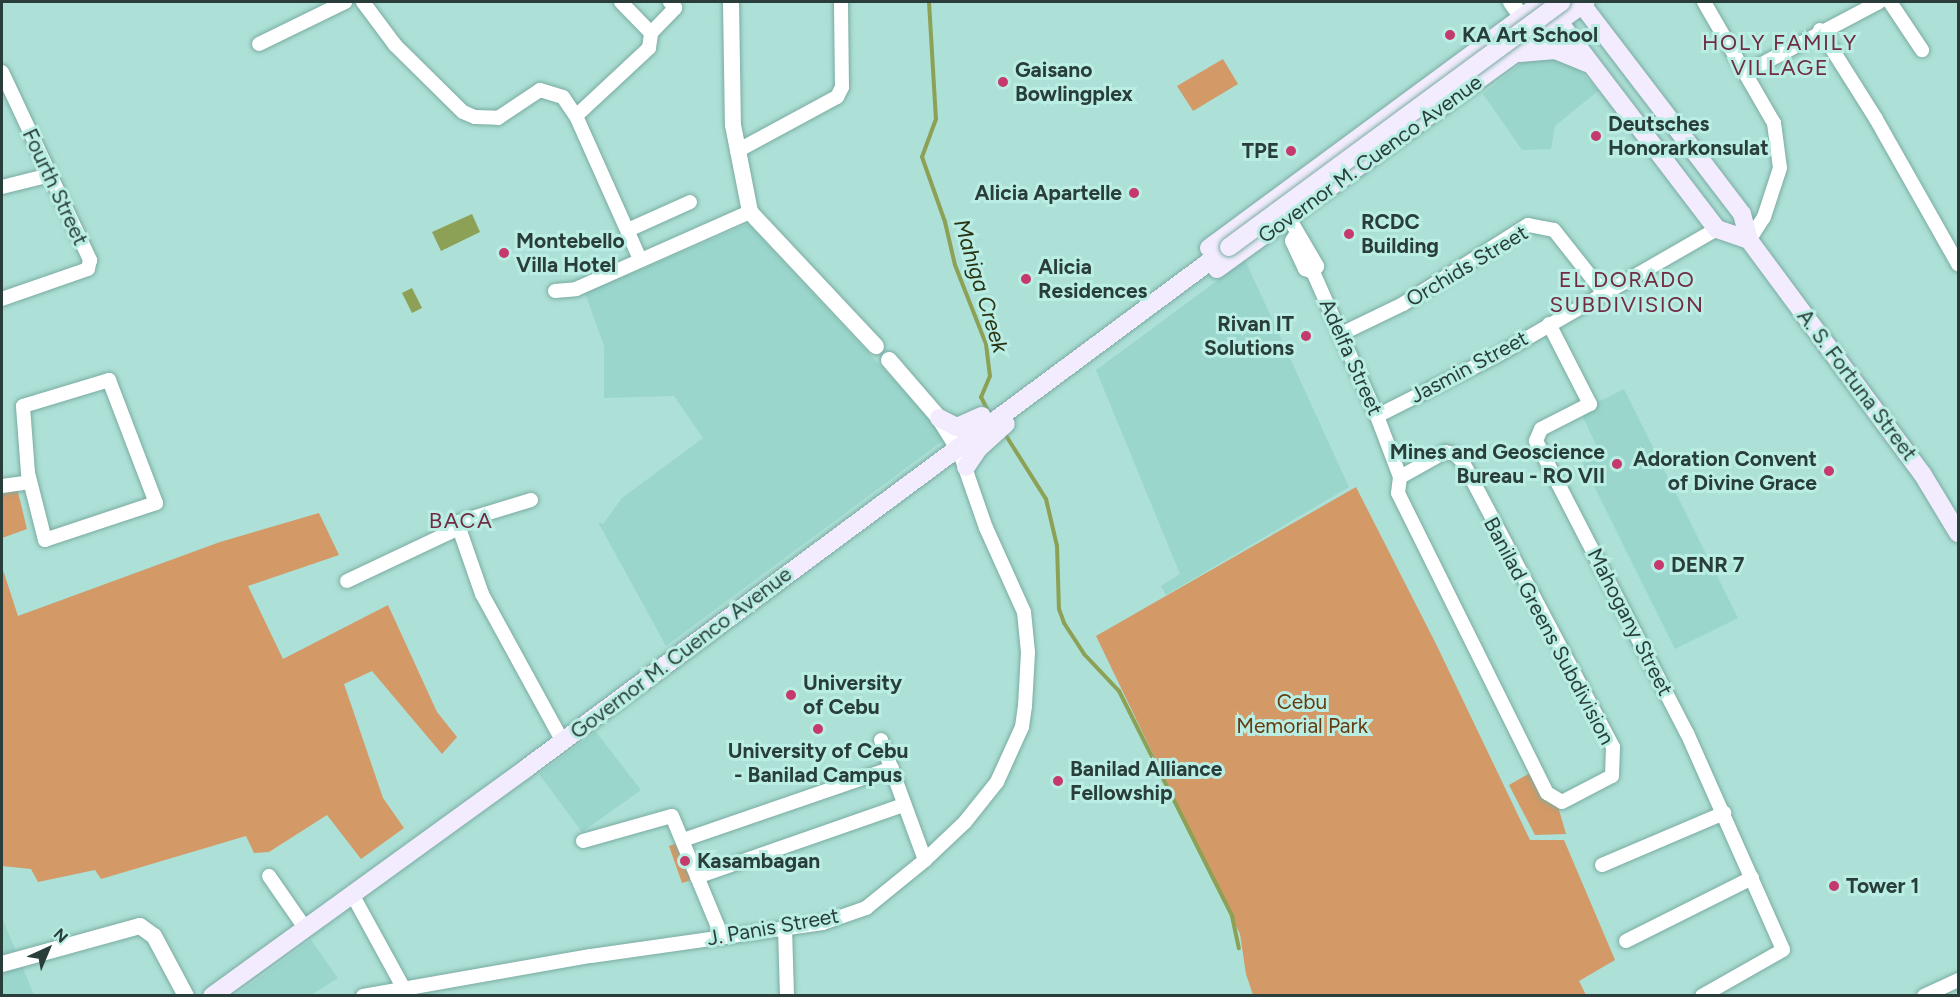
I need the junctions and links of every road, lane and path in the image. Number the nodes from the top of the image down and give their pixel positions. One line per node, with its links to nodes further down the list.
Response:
1 (345, 2): 19 (street)
2 (363, 2): 27 (street)
3 (621, 2): 17 (street)
4 (670, 2): 17 (street)
5 (731, 2): 30 (street)
6 (841, 2): 30 (street)
7 (1510, 2): 14 (street)
8 (1543, 2): 14 (main road, Governor M. Cuenco Avenue); 15 (main road)
9 (1561, 2): 44 (main road, Governor M. Cuenco Avenue, bridge)
10 (1583, 2): 15 (main road, Governor M. Cuenco Avenue); 38 (main road, A. S. Fortuna Street)
11 (1879, 2): 16 (street)
12 (1890, 2): 20 (street)
13 (1707, 3): 24 (street)
14 (1521, 17): 18 (street); 25 (main road, Governor M. Cuenco Avenue)
15 (1559, 22): 18 (main road, Governor M. Cuenco Avenue); 22 (main road)
16 (1820, 30): 24 (street); 40 (street)
17 (651, 33): 27 (street)
18 (1537, 38): 21 (main road, Governor M. Cuenco Avenue)
19 (259, 44)
20 (1922, 50)
21 (1511, 56): 22 (main road); 26 (main road, Governor M. Cuenco Avenue)
22 (1594, 68): 36 (main road)
23 (2, 72): 31 (street, Fourth Street)
24 (1745, 72): 38 (street)
25 (1419, 94): 26 (main road); 28 (main road, Governor M. Cuenco Avenue)
26 (1433, 114): 29 (main road, Governor M. Cuenco Avenue)
27 (576, 116): 37 (street)
28 (1385, 119): 29 (main road); 44 (main road, Governor M. Cuenco Avenue)
29 (1399, 138): 35 (main road, Governor M. Cuenco Avenue)
30 (736, 151): 34 (street)
31 (50, 175): 32 (street); 43 (street, Fourth Street)
32 (2, 187)
33 (690, 202): 37 (street)
34 (750, 212): 39 (street); 47 (street)
35 (1293, 226): 44 (main road, Governor M. Cuenco Avenue); 46 (street, Adelfa Street)
36 (1717, 229): 38 (main road); 42 (street, Jasmin Street)
37 (628, 230): 39 (street)
38 (1749, 240): 61 (main road, A. S. Fortuna Street)
39 (640, 259): 41 (street)
40 (1959, 264)
41 (555, 291)
42 (1603, 292): 45 (street, Jasmin Street); 46 (street, Orchids Street)
43 (2, 299)
44 (1147, 308): 48 (main road, Governor M. Cuenco Avenue)
45 (1549, 324): 51 (street, Jasmin Street); 67 (street, Mahogany Street)
46 (1341, 334): 51 (street, Adelfa Street)
47 (876, 346)
48 (1088, 351): 50 (main road); 50 (main road, Governor M. Cuenco Avenue)
49 (889, 360): 52 (street)
50 (1022, 398): 53 (main road, Governor M. Cuenco Avenue)
51 (1377, 416): 56 (street, Adelfa Street)
52 (939, 418): 53 (main road); 54 (street)
53 (983, 428): 54 (main road, Governor M. Cuenco Avenue); 55 (main road)
54 (957, 447): 55 (street, J. Panis Street); 64 (main road, Governor M. Cuenco Avenue)
55 (966, 467): 70 (street, J. Panis Street)
56 (1400, 477): 56 (street, Banilad Greens Subdivision)
57 (30, 482): 57 (street); 58 (street)
58 (2, 486)
59 (531, 500): 60 (street)
60 (459, 528): 62 (street); 64 (street)
61 (1959, 533)
62 (347, 581)
63 (881, 740): 65 (street)
64 (563, 742): 75 (main road, Governor M. Cuenco Avenue)
65 (892, 768): 66 (street); 68 (street)
66 (904, 805): 70 (street); 73 (street)
67 (1724, 813): 71 (street); 74 (street, Mahogany Street)
68 (683, 840): 69 (street); 73 (street)
69 (584, 841)
70 (925, 860): 77 (street, J. Panis Street)
71 (1602, 865)
72 (269, 876): 76 (street)
73 (697, 877): 78 (street)
74 (1752, 878): 79 (street); 87 (street, Mahogany Street)
75 (352, 894): 76 (main road, Governor M. Cuenco Avenue); 82 (street)
76 (305, 928): 84 (main road, Governor M. Cuenco Avenue)
77 (785, 928): 78 (street, J. Panis Street); 86 (street)
78 (722, 937): 82 (street, J. Panis Street)
79 (1626, 941)
80 (2, 964): 83 (street)
81 (1959, 980): 88 (street)
82 (403, 987): 85 (street, J. Panis Street)
83 (186, 996)
84 (212, 996)
85 (363, 996)
86 (787, 996)
87 (1702, 996)
88 (1924, 996)

